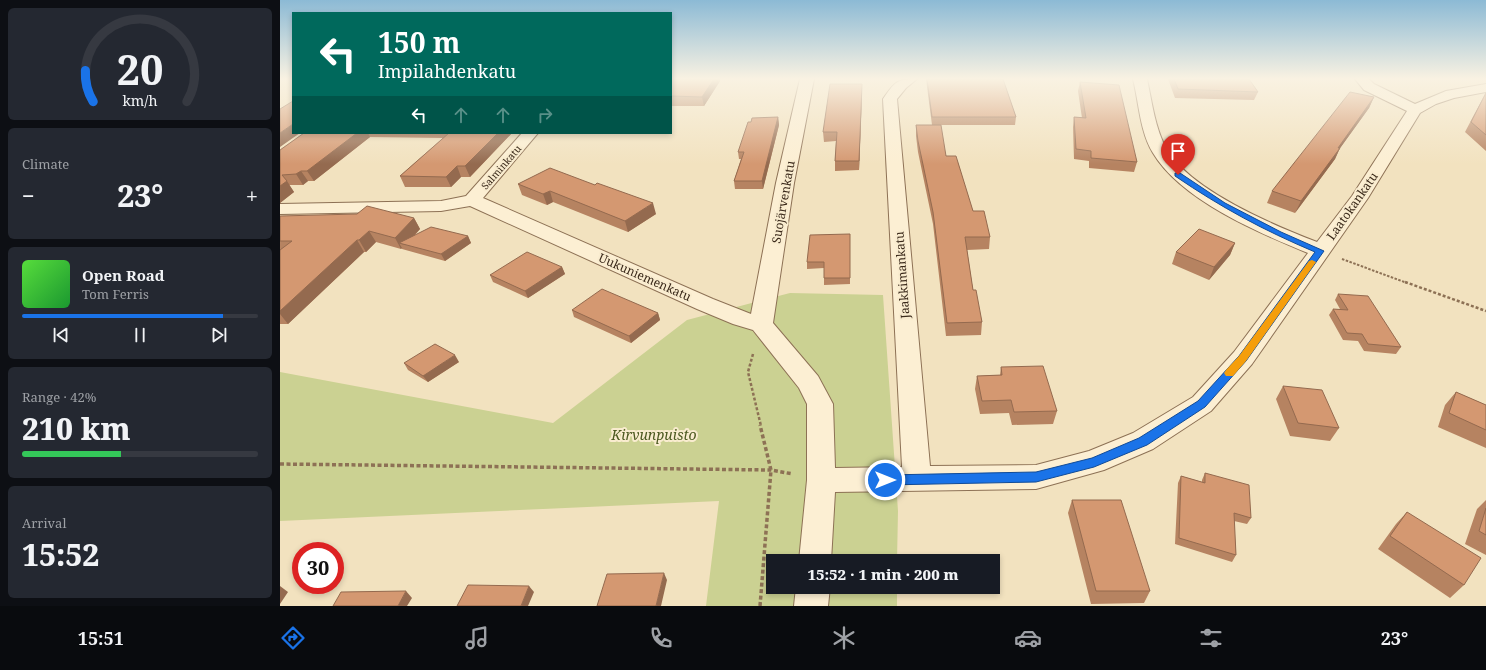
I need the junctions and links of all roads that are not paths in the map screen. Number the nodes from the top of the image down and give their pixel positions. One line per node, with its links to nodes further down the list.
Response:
1 (801, 107): 11 (street, Suojärvenkatu)
2 (891, 107): 13 (street, Jaakkimankatu)
3 (1148, 107): 10 (street)
4 (1410, 107): 6 (street)
5 (1420, 107): 6 (street, Laatokankatu)
6 (1415, 110): 10 (street, Laatokankatu)
7 (529, 134): 8 (street, Salminkatu)
8 (472, 200): 9 (street); 11 (street, Uukuniemenkatu)
9 (280, 209)
10 (1320, 251): 13 (street, Laatokankatu)
11 (761, 324): 12 (street)
12 (821, 480): 13 (street, Laatokankatu); 14 (street)
13 (917, 480)
14 (816, 554)
15 (812, 594): 16 (street)
16 (811, 606)

